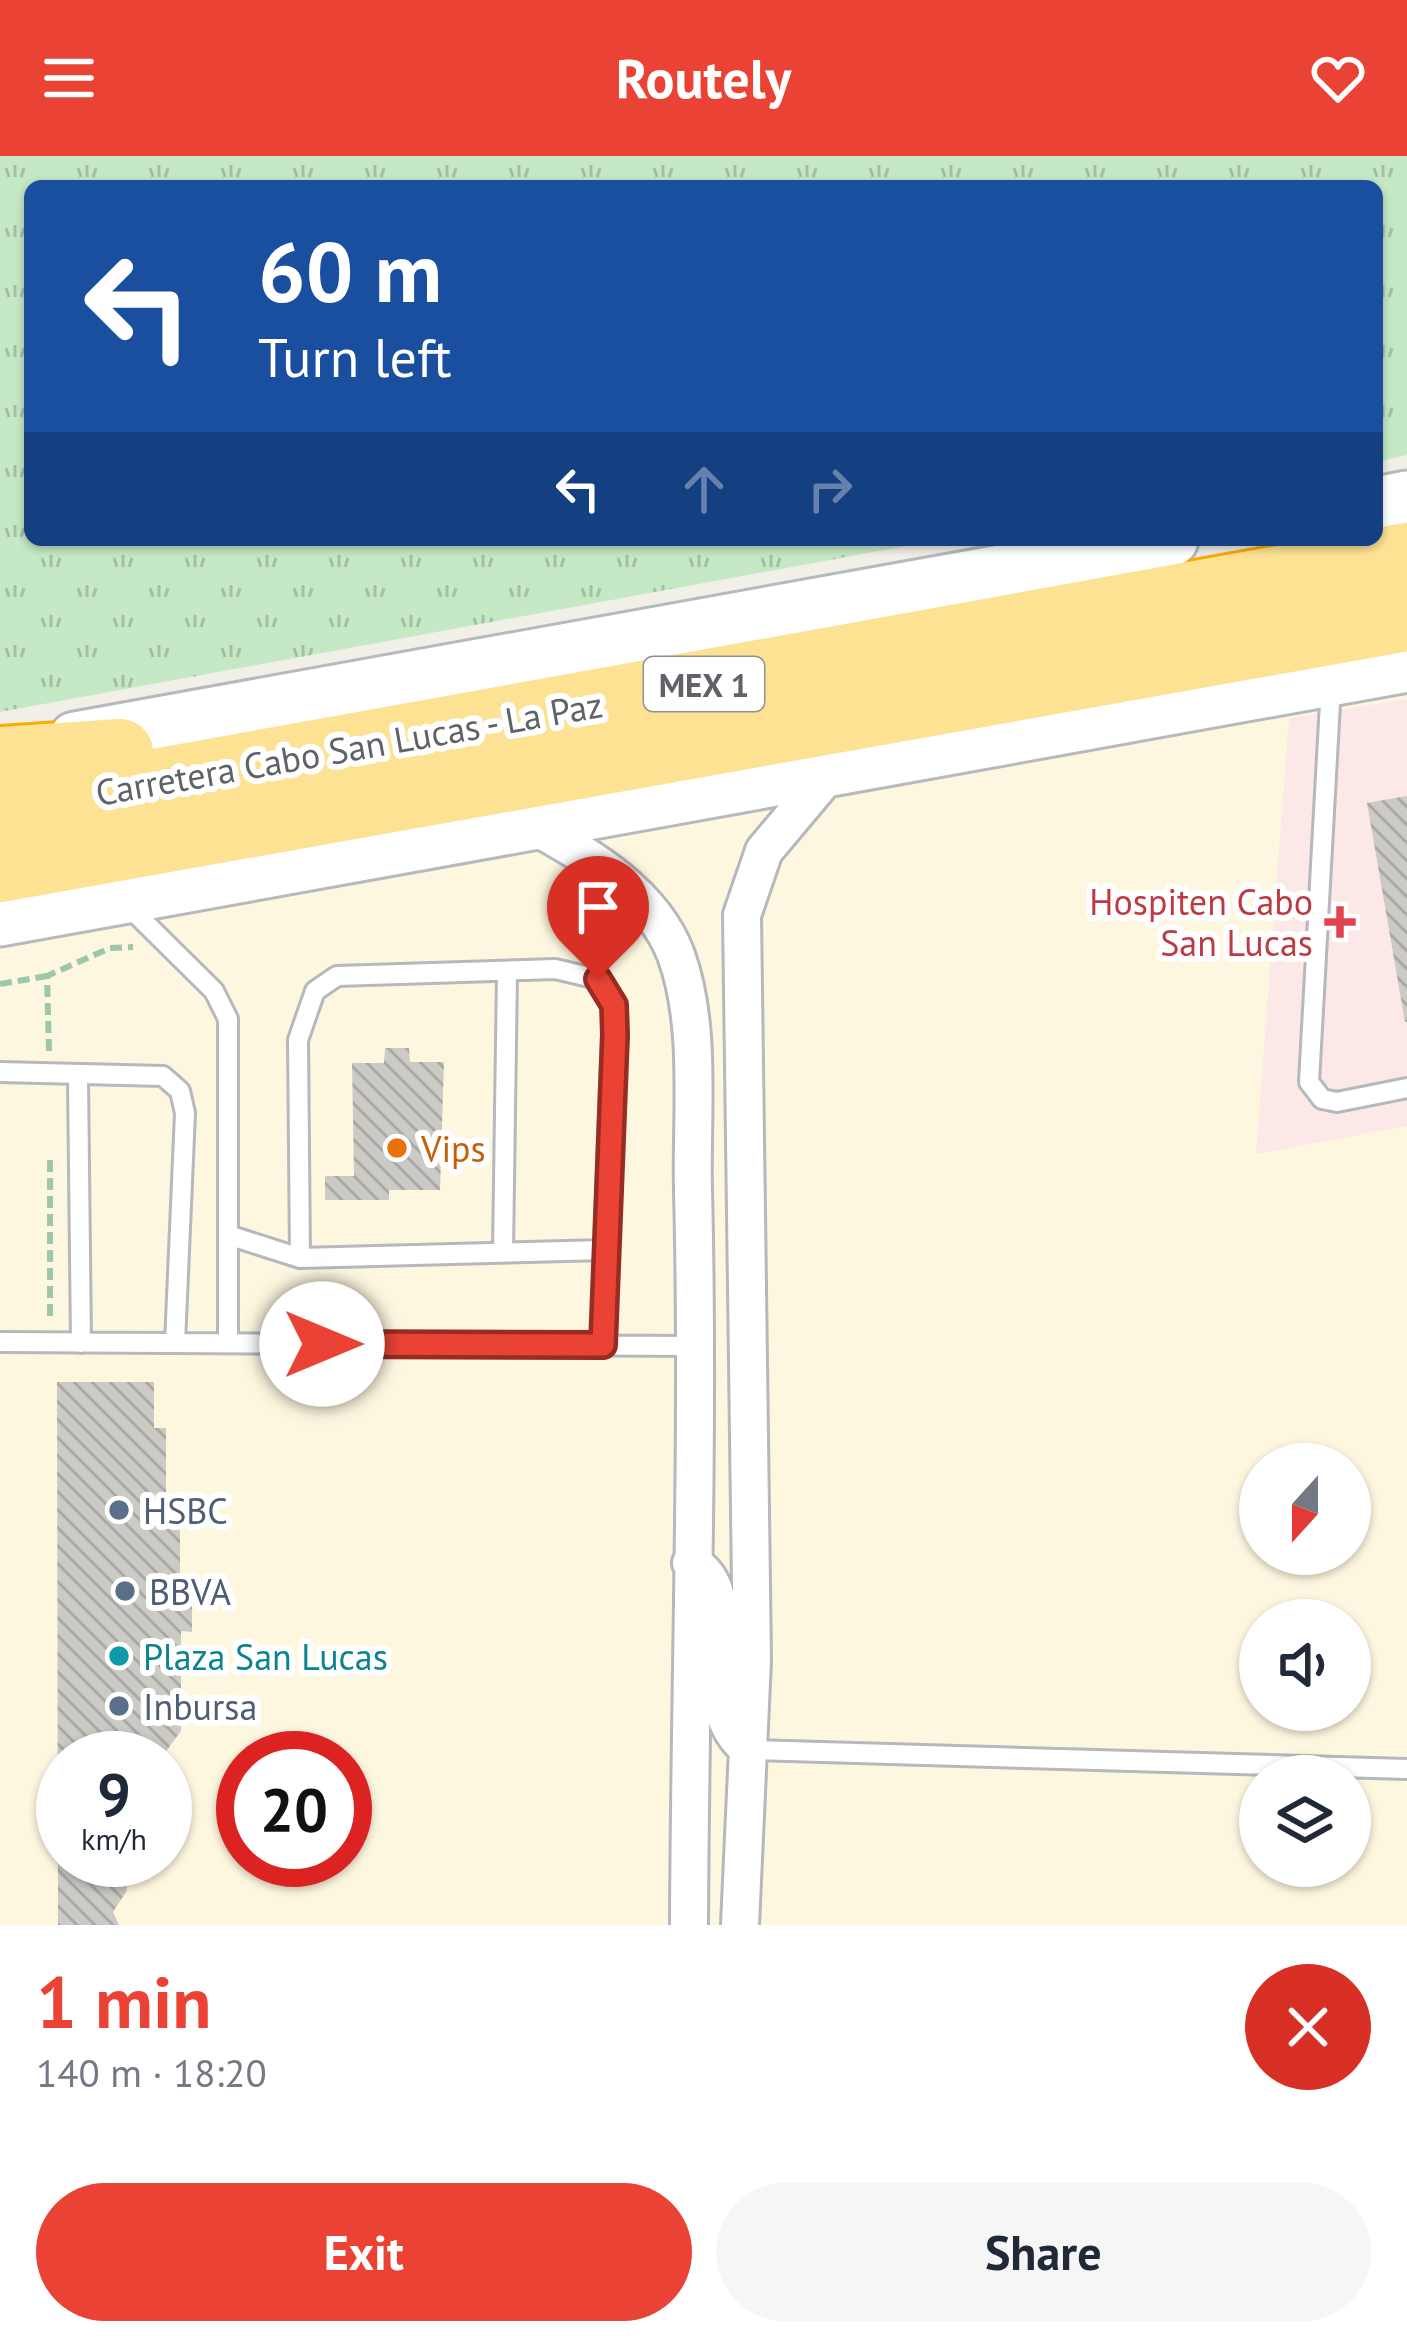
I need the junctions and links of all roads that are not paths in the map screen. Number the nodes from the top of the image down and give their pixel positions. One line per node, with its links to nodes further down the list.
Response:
1 (1334, 546): 3 (highway)
2 (1407, 556): 3 (highway, Carretera Cabo San Lucas - La Paz / MEX 1)
3 (1174, 568): 7 (highway, Carretera Cabo San Lucas - La Paz / MEX 1); 8 (main road)
4 (1407, 618): 12 (highway, Carretera Cabo San Lucas - La Paz / MEX 1)
5 (1407, 666): 6 (main road)
6 (1331, 681): 9 (main road); 18 (lane)
7 (447, 731): 8 (highway); 10 (highway, Carretera Cabo San Lucas - La Paz / MEX 1)
8 (0, 756)
9 (832, 770): 11 (main road); 30 (street)
10 (0, 811)
11 (531, 824): 13 (main road); 28 (street)
12 (0, 869)
13 (120, 898): 14 (main road); 19 (lane)
14 (0, 920)
15 (507, 971): 20 (lane); 21 (lane); 22 (lane)
16 (0, 1072): 17 (lane)
17 (78, 1077): 24 (lane); 25 (lane)
18 (1407, 1088)
19 (228, 1235): 22 (lane); 26 (lane)
20 (604, 1250): 21 (lane); 27 (lane)
21 (503, 1252): 22 (lane)
22 (300, 1258)
23 (0, 1342): 24 (lane)
24 (81, 1343): 25 (lane)
25 (176, 1343): 26 (lane)
26 (228, 1343): 27 (lane)
27 (603, 1345): 28 (lane)
28 (694, 1346): 29 (street)
29 (691, 1563): 30 (street); 32 (street)
30 (750, 1750): 31 (lane); 33 (street)
31 (1407, 1769)
32 (689, 1925)
33 (740, 1925)

